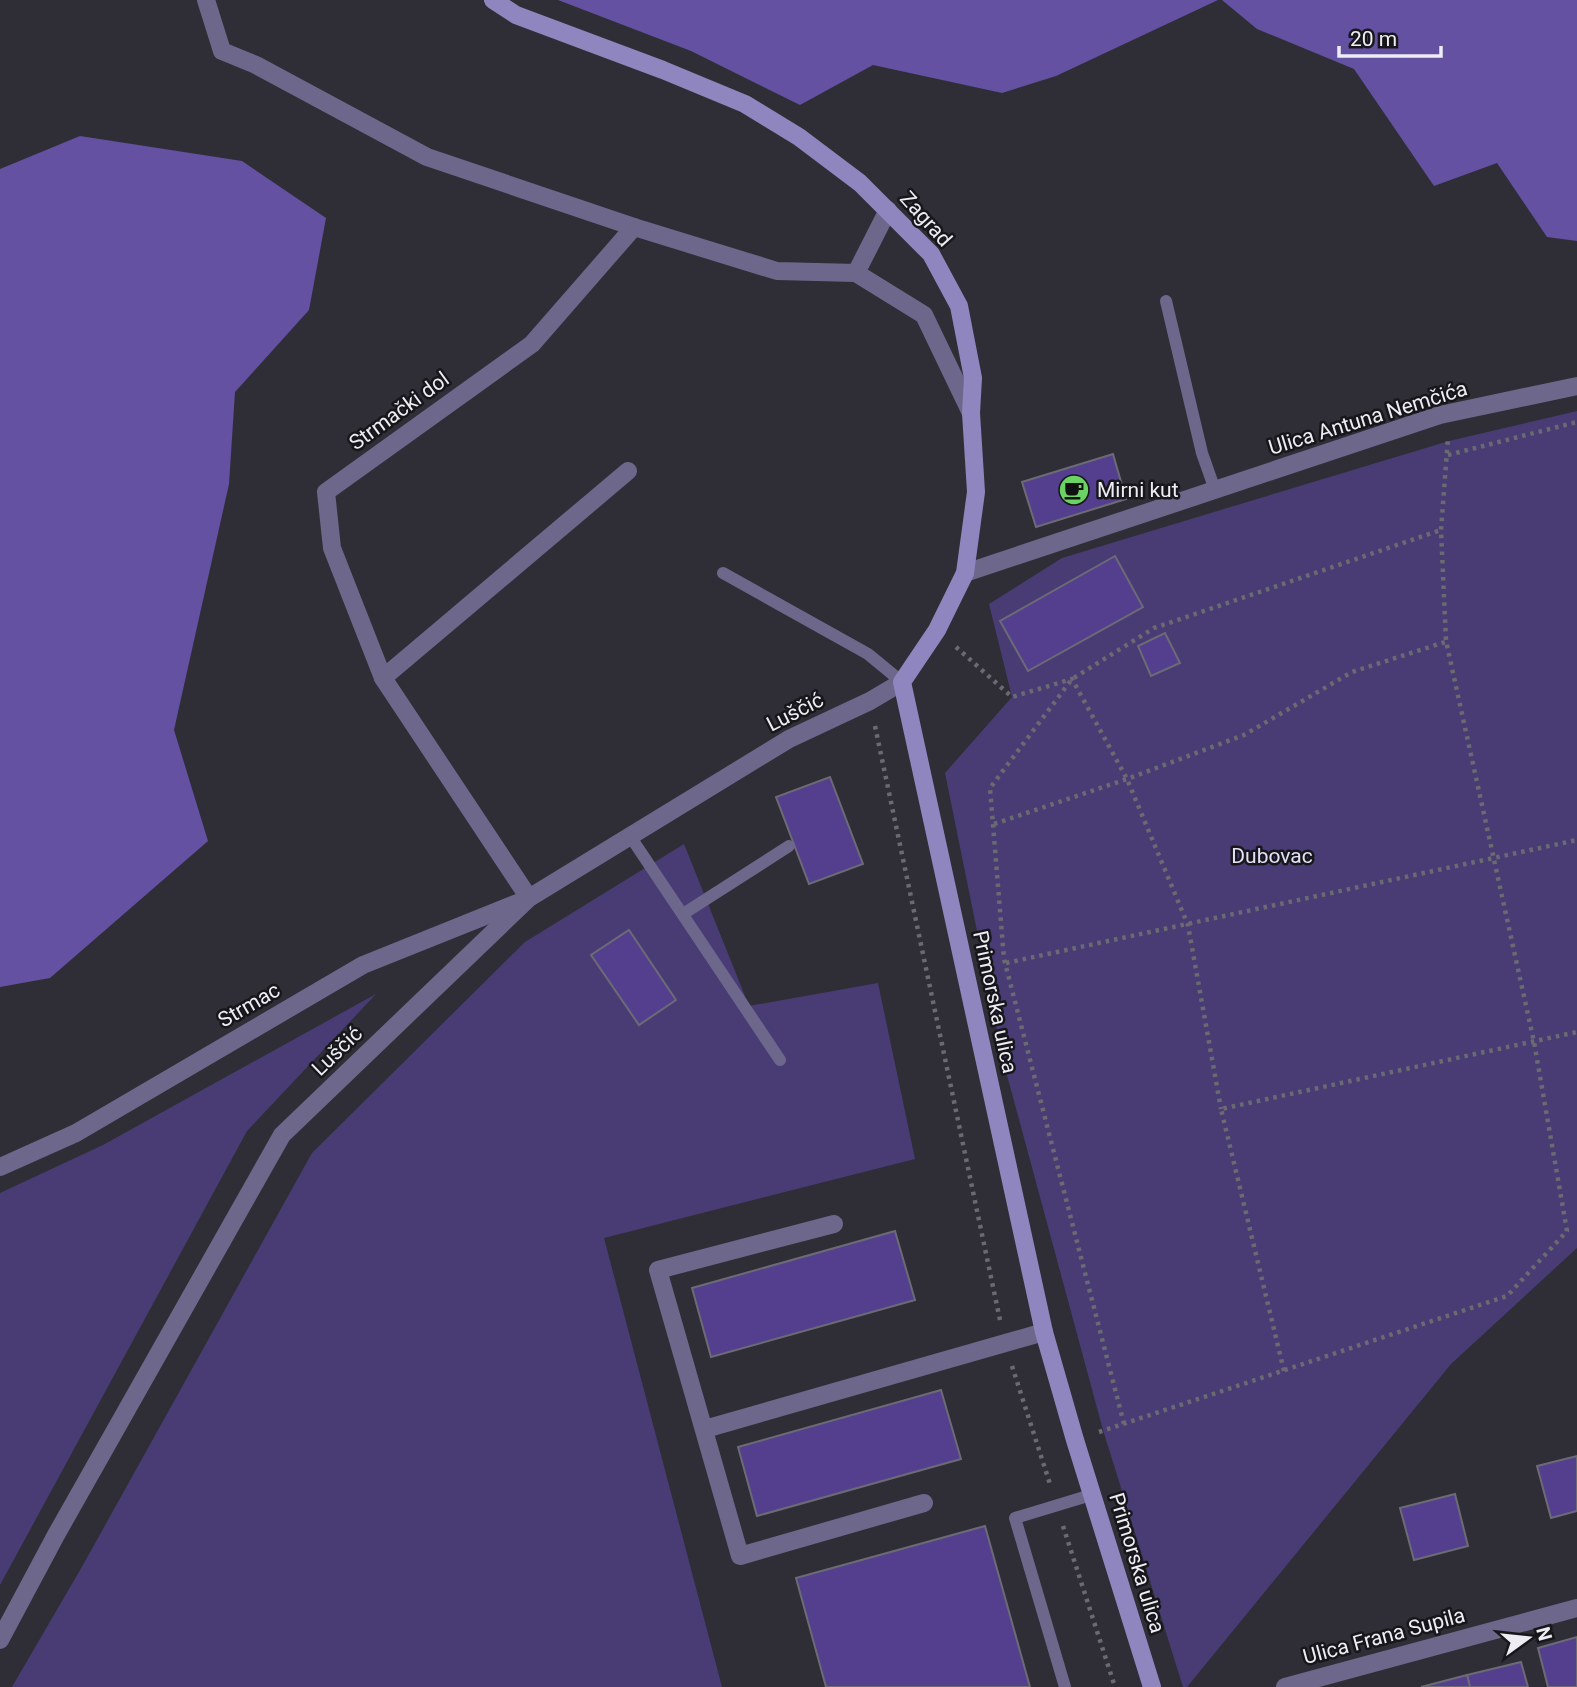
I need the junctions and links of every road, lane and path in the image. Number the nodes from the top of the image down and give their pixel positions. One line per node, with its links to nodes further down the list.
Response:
1 (206, 0): 4 (street)
2 (493, 0): 3 (main road, Zagrad)
3 (888, 211): 5 (street); 8 (main road, Zagrad)
4 (634, 227): 5 (street); 19 (street, Strmački dol)
5 (856, 273): 8 (street)
6 (1166, 301): 13 (lane)
7 (1577, 386): 9 (street, Ulica Antuna Nemčića)
8 (971, 413): 16 (main road, Zagrad)
9 (1440, 415): 11 (path); 13 (street, Ulica Antuna Nemčića)
10 (1577, 422): 11 (path)
11 (1448, 455): 14 (path)
12 (628, 471): 19 (street)
13 (1215, 490): 16 (street, Ulica Antuna Nemčića)
14 (1441, 530): 18 (path); 20 (path)
15 (723, 573): 21 (lane)
16 (965, 573): 17 (main road, Zagrad)
17 (937, 630): 20 (path); 21 (main road, Zagrad)
18 (1446, 641): 23 (path); 28 (path)
19 (383, 678): 29 (street, Strmački dol)
20 (1072, 679): 23 (path); 24 (path)
21 (902, 682): 22 (street, Luščić); 39 (main road, Primorska ulica)
22 (870, 701): 25 (street, Luščić); 40 (path)
23 (1127, 779): 24 (path); 31 (path)
24 (994, 824): 32 (path)
25 (630, 836): 29 (street, Luščić); 30 (lane)
26 (1577, 840): 28 (path)
27 (789, 846): 30 (lane)
28 (1492, 857): 31 (path); 34 (path)
29 (529, 898): 37 (street, Strmac); 49 (street, Luščić)
30 (683, 915): 35 (lane)
31 (1188, 925): 32 (path); 36 (path)
32 (1006, 963): 42 (path)
33 (1577, 1032): 34 (path)
34 (1534, 1042): 36 (path); 41 (path)
35 (780, 1060)
36 (1221, 1109): 41 (path)
37 (0, 1167)
38 (834, 1224): 43 (street)
39 (1044, 1332): 40 (street); 44 (main road, Primorska ulica)
40 (1005, 1345): 43 (street); 47 (path)
41 (1284, 1371): 42 (path)
42 (1124, 1424): 44 (path)
43 (705, 1429): 46 (street)
44 (1074, 1440): 45 (main road, Primorska ulica)
45 (1091, 1495): 47 (lane); 52 (main road, Primorska ulica)
46 (925, 1503)
47 (1057, 1505): 50 (lane); 51 (path)
48 (1577, 1608): 53 (street, Ulica Frana Supila)
49 (0, 1640)
50 (1065, 1687)
51 (1115, 1687)
52 (1152, 1687)
53 (1285, 1687)

